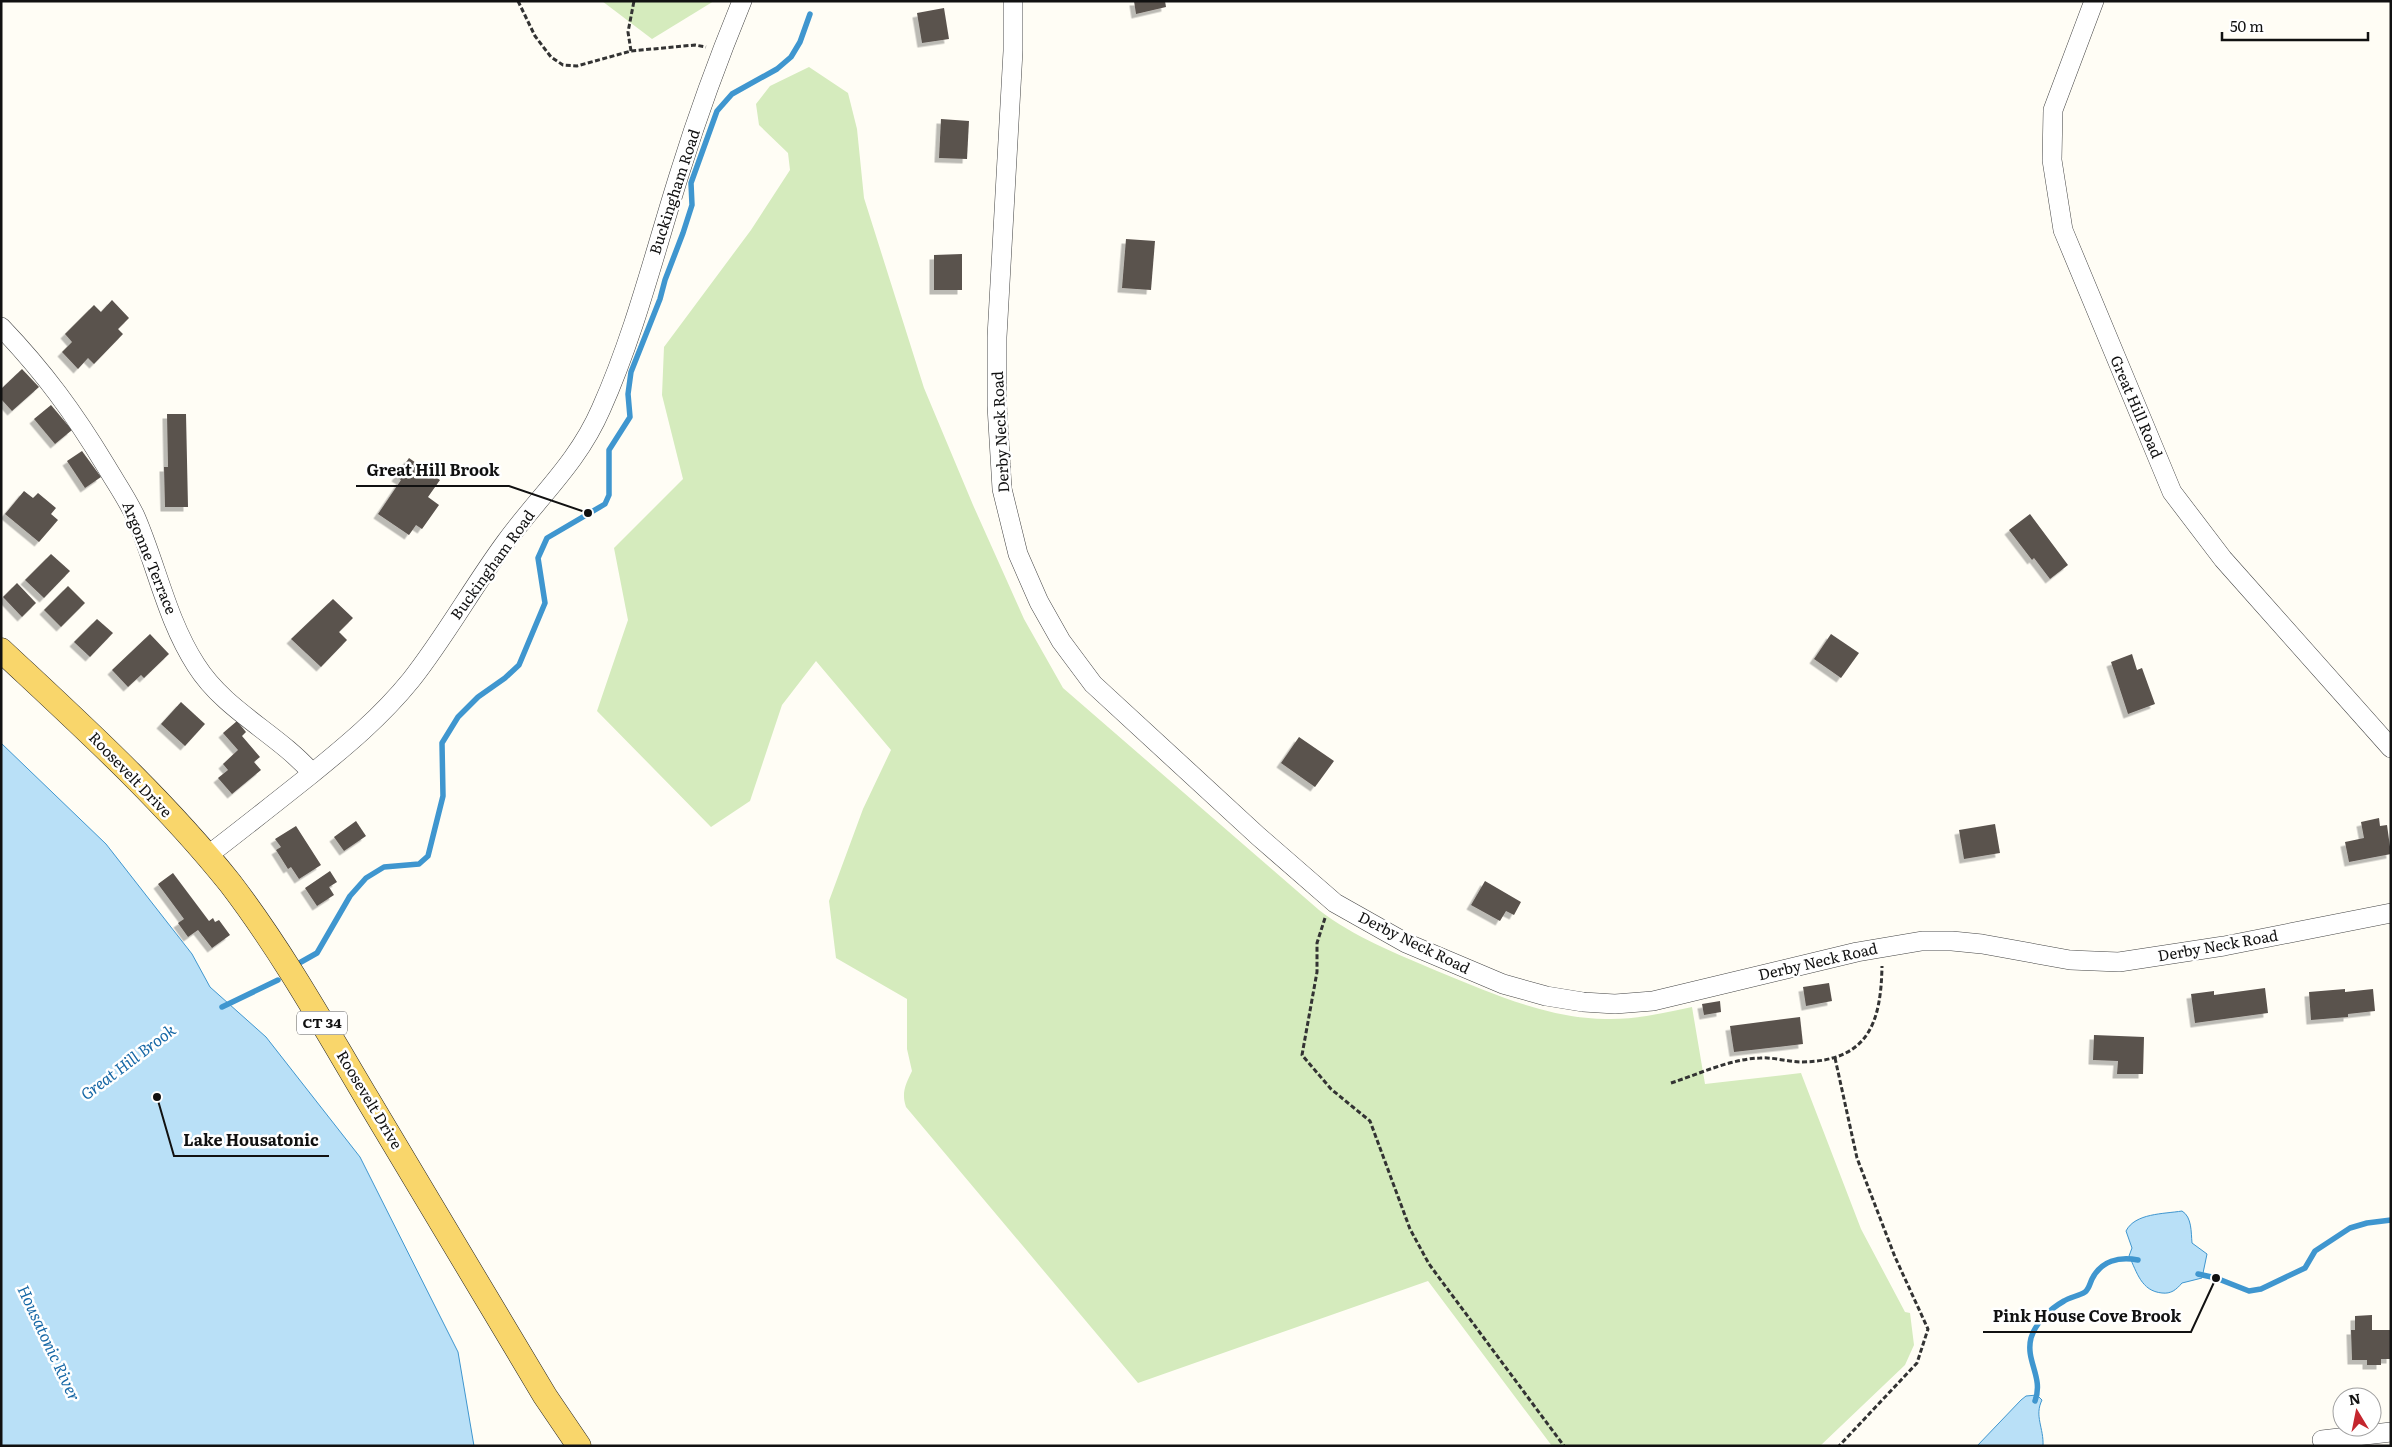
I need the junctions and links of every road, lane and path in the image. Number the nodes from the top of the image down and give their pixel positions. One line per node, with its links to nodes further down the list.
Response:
1 (518, 1): 7 (path)
2 (634, 1): 7 (path)
3 (742, 1): 6 (street, Buckingham Road)
4 (1013, 1): 13 (street, Derby Neck Road)
5 (2094, 1): 10 (street, Great Hill Road)
6 (722, 49): 7 (path); 11 (street, Buckingham Road)
7 (631, 51)
8 (1, 327): 11 (street, Argonne Terrace)
9 (1, 650): 12 (main road, Roosevelt Drive / CT 34)
10 (2391, 748)
11 (312, 773): 12 (street, Buckingham Road)
12 (207, 856): 20 (main road, Roosevelt Drive / CT 34)
13 (1335, 902): 15 (street, Derby Neck Road); 21 (path)
14 (2391, 913): 15 (street, Derby Neck Road)
15 (1880, 947): 16 (path)
16 (1835, 1058): 17 (path); 22 (path)
17 (1672, 1083)
18 (2391, 1432): 19 (street)
19 (2322, 1440)
20 (579, 1446)
21 (1564, 1446)
22 (1839, 1446)

